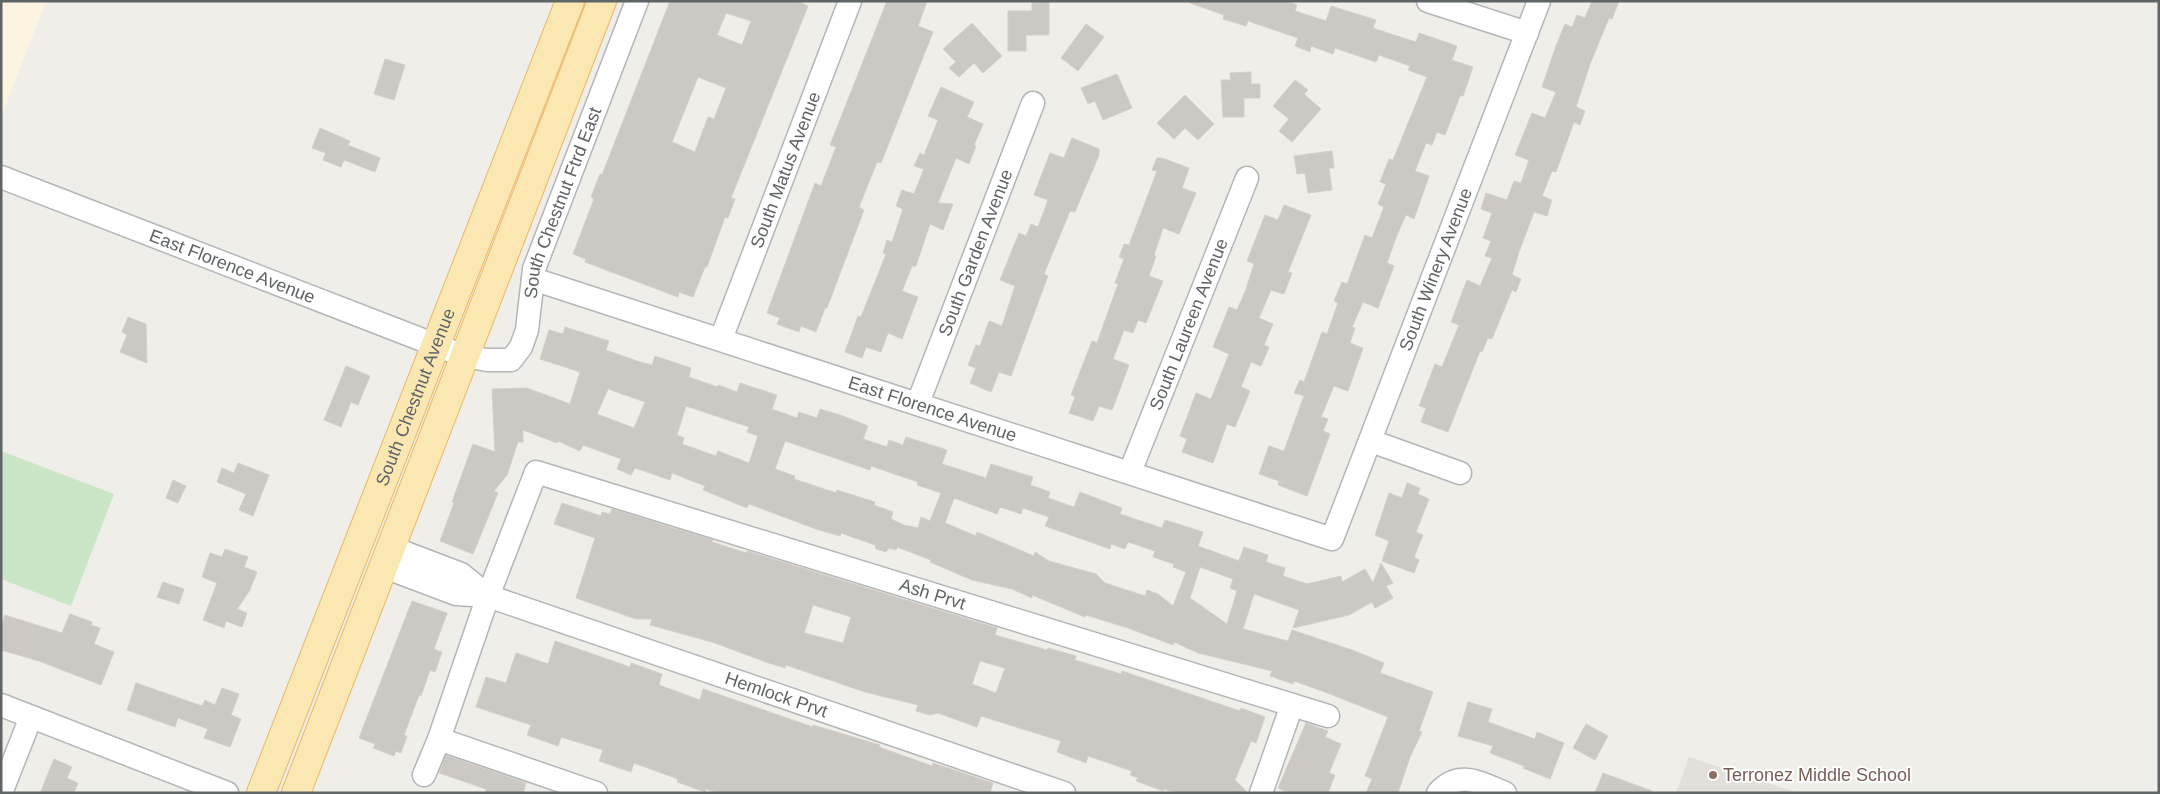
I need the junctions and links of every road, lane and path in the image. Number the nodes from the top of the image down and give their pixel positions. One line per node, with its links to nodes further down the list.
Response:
1 (570, 1): 13 (main road, South Chestnut Avenue)
2 (602, 1): 14 (main road, South Chestnut Avenue)
3 (637, 1): 11 (street, South Chestnut Ftrd East)
4 (850, 1): 12 (street, South Matus Avenue)
5 (1428, 1): 7 (street)
6 (1539, 1): 7 (street, South Winery Avenue)
7 (1527, 32): 16 (street, South Winery Avenue)
8 (1033, 103): 15 (street, South Garden Avenue)
9 (1, 177): 13 (street, East Florence Avenue)
10 (1247, 178): 17 (street, South Laureen Avenue)
11 (533, 279): 12 (street, East Florence Avenue); 14 (street, South Chestnut Ftrd East)
12 (721, 339): 15 (street, East Florence Avenue)
13 (437, 344): 14 (street, East Florence Avenue); 32 (main road, South Chestnut Avenue)
14 (464, 356): 20 (main road, South Chestnut Avenue)
15 (918, 403): 17 (street, East Florence Avenue)
16 (1371, 441): 18 (street); 19 (street, South Winery Avenue)
17 (1130, 472): 19 (street, East Florence Avenue)
18 (1460, 473)
19 (1332, 539)
20 (386, 556): 21 (street, Hemlock Prvt); 33 (main road, South Chestnut Avenue)
21 (488, 596): 22 (street, Ash Prvt); 26 (street); 35 (street, Hemlock Prvt)
22 (1292, 705): 24 (street, Ash Prvt); 36 (street)
23 (1, 706): 25 (street)
24 (1328, 716)
25 (31, 717): 30 (street); 31 (street)
26 (439, 739): 27 (street); 28 (street)
27 (424, 775)
28 (566, 788): 34 (street)
29 (1442, 788): 37 (street)
30 (1, 793)
31 (227, 793)
32 (261, 793)
33 (296, 793)
34 (596, 793)
35 (1064, 793)
36 (1262, 793)
37 (1505, 793)

